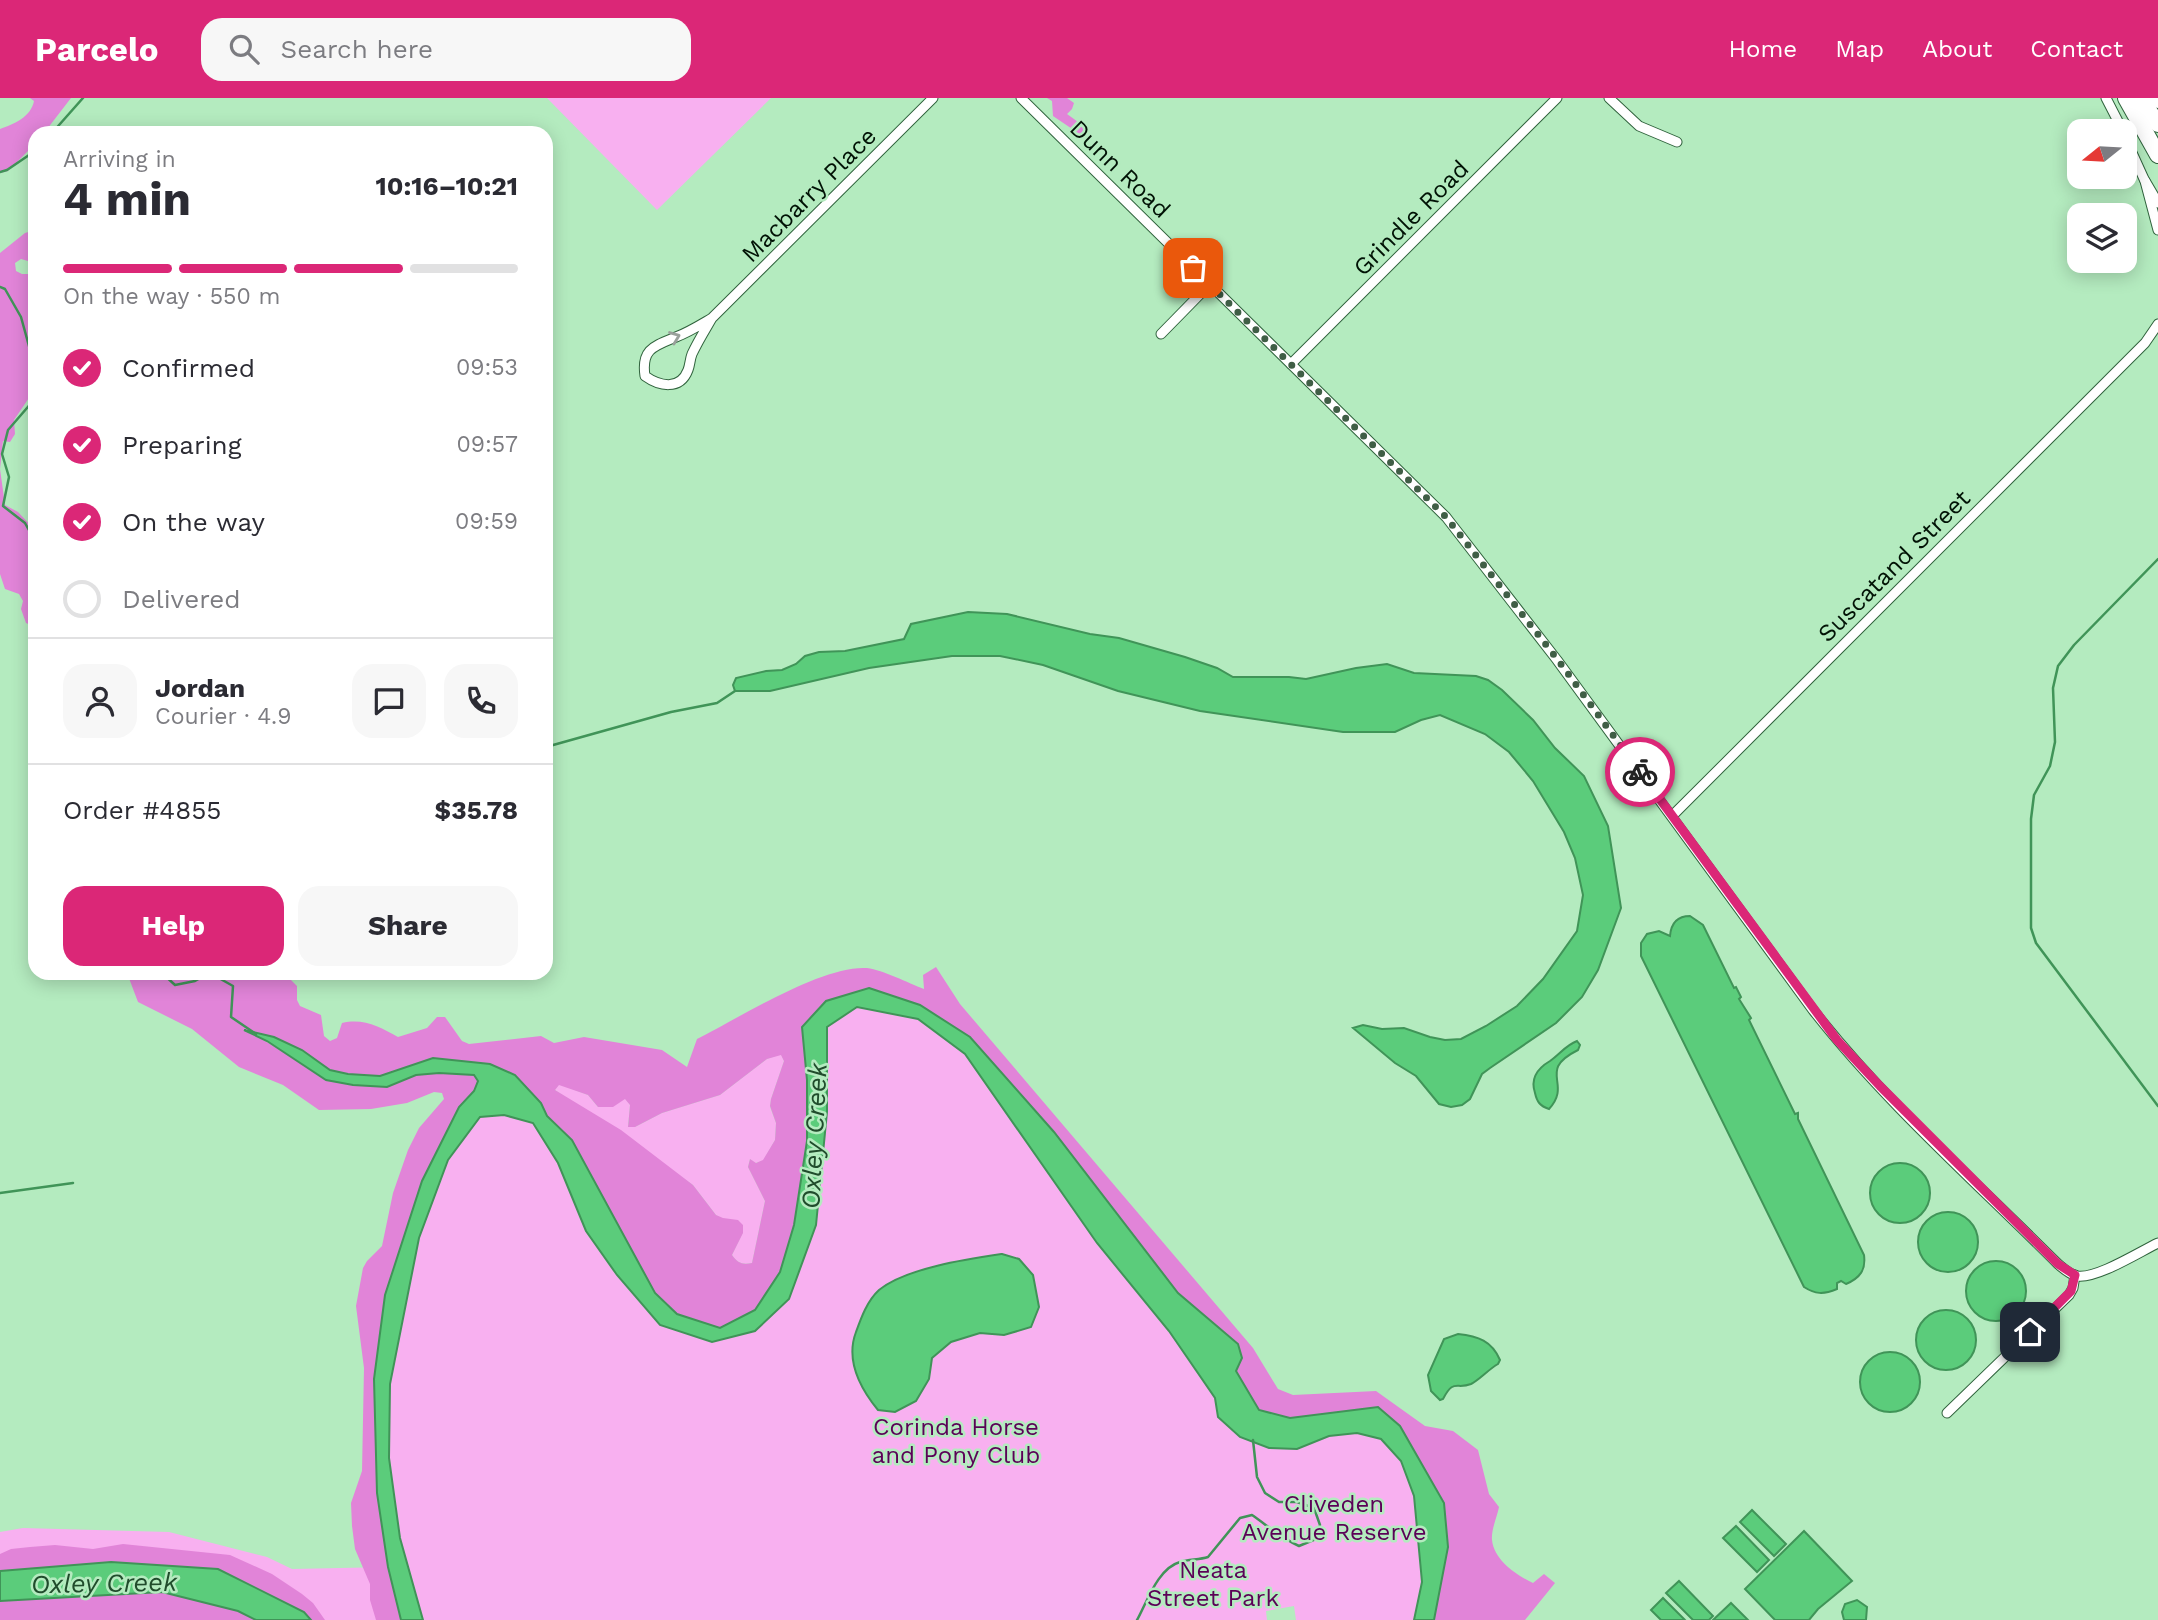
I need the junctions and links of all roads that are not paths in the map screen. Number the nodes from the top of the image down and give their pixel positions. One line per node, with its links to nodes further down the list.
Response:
1 (933, 98): 17 (street, Macbarry Place)
2 (1021, 98): 16 (street, Dunn Road)
3 (1558, 98): 22 (street, Grindle Road)
4 (1609, 98): 10 (street)
5 (2106, 98): 8 (street)
6 (2126, 98): 11 (highway)
7 (2140, 98): 9 (highway)
8 (2117, 119)
9 (2158, 124)
10 (1677, 142)
11 (2158, 155)
12 (2137, 163): 13 (street)
13 (2144, 179): 14 (street); 15 (street)
14 (2158, 203)
15 (2158, 230)
16 (1210, 284): 19 (street); 22 (street, Dunn Road)
17 (712, 318): 17 (street, Macbarry Place, one-way to 17)
18 (2158, 324): 21 (street, Suscatand Street)
19 (1161, 334)
20 (2158, 336): 21 (street, Suscatand Street)
21 (2144, 343): 23 (street, Suscatand Street)
22 (1292, 364): 23 (street, Dunn Road)
23 (1672, 816): 25 (street, Dunn Road)
24 (2158, 1243): 25 (street)
25 (2075, 1275): 26 (street)
26 (1947, 1413)

